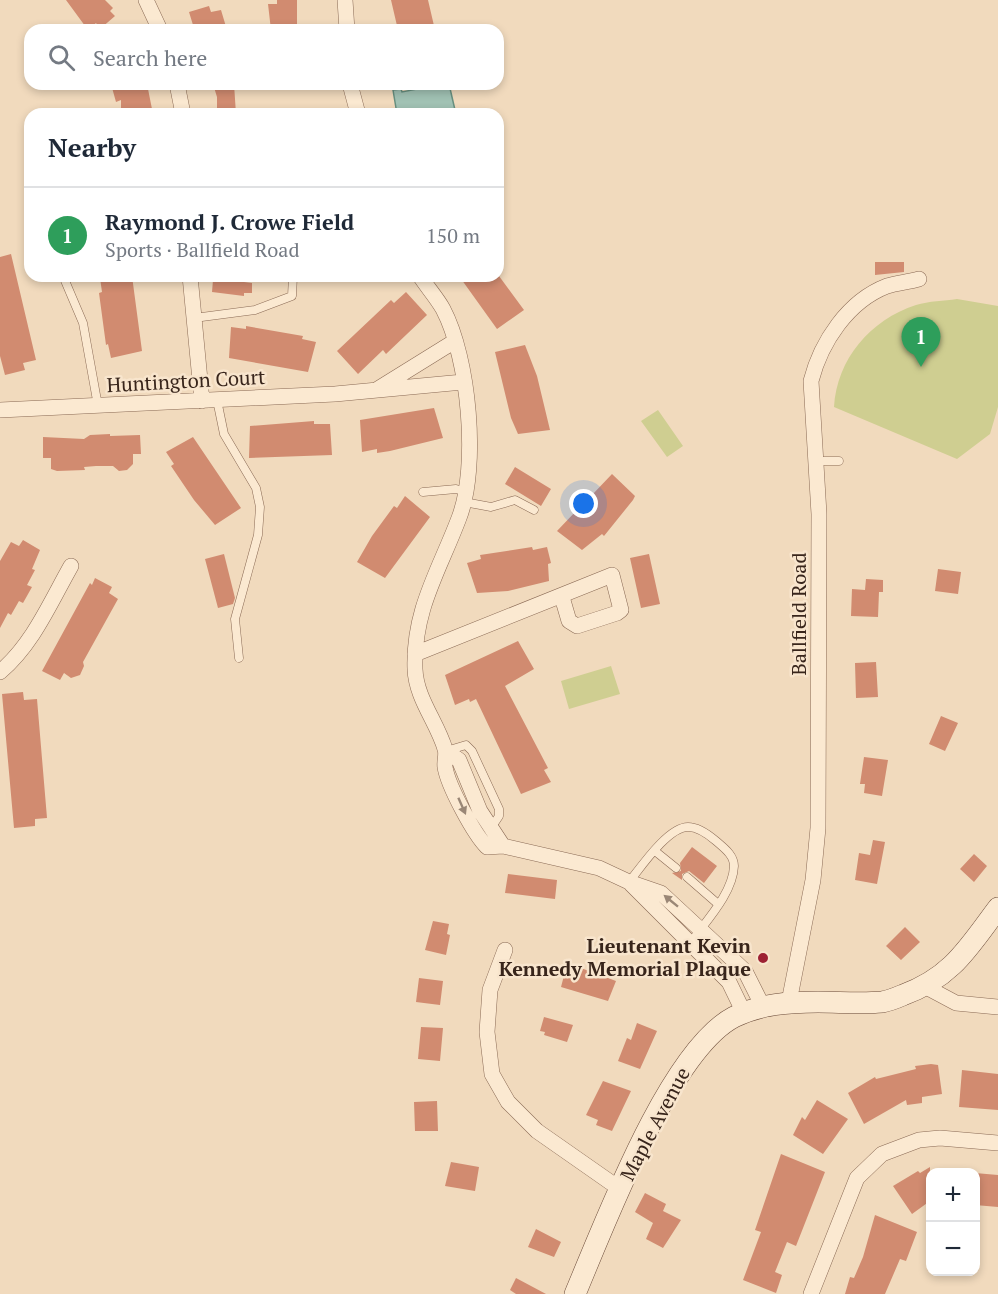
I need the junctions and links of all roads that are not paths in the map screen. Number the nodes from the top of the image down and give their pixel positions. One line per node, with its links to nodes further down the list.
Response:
1 (146, 0): 3 (street)
2 (345, 0): 4 (street)
3 (157, 24)
4 (347, 24)
5 (178, 90): 7 (street)
6 (352, 90): 8 (street)
7 (182, 108)
8 (356, 108)
9 (919, 279): 21 (street, Ballfield Road)
10 (66, 282): 19 (lane)
11 (191, 282): 14 (street)
12 (293, 282): 14 (lane)
13 (424, 282): 15 (street)
14 (194, 318): 18 (street)
15 (455, 341): 16 (street); 17 (street, Huntington Court)
16 (463, 382): 17 (street, Huntington Court); 24 (street)
17 (373, 392): 18 (street, Huntington Court)
18 (209, 401): 19 (street, Huntington Court); 29 (lane)
19 (99, 406): 20 (street, Huntington Court)
20 (0, 410)
21 (817, 462): 22 (lane); 43 (street, Ballfield Road)
22 (839, 462)
23 (423, 492): 24 (lane)
24 (466, 497): 25 (lane); 28 (street)
25 (534, 510)
26 (71, 566): 30 (street)
27 (562, 597): 28 (street)
28 (415, 654): 31 (street)
29 (239, 658)
30 (0, 672)
31 (446, 751): 32 (street); 32 (street, one-way to 32)
32 (503, 846): 36 (street)
33 (655, 851): 34 (lane); 36 (lane); 37 (lane)
34 (676, 867)
35 (687, 877): 37 (lane)
36 (629, 882): 39 (street, one-way to 36); 40 (street)
37 (718, 904): 39 (lane)
38 (998, 908): 42 (main road, Maple Avenue)
39 (701, 928): 40 (lane); 45 (street)
40 (691, 942): 45 (street)
41 (505, 950): 47 (street)
42 (926, 987): 43 (main road, Maple Avenue); 44 (street)
43 (789, 1002): 45 (main road, Maple Avenue)
44 (998, 1007)
45 (753, 1010): 47 (main road, Maple Avenue)
46 (998, 1143): 49 (street)
47 (620, 1189): 48 (main road, Maple Avenue)
48 (575, 1294)
49 (811, 1294)

